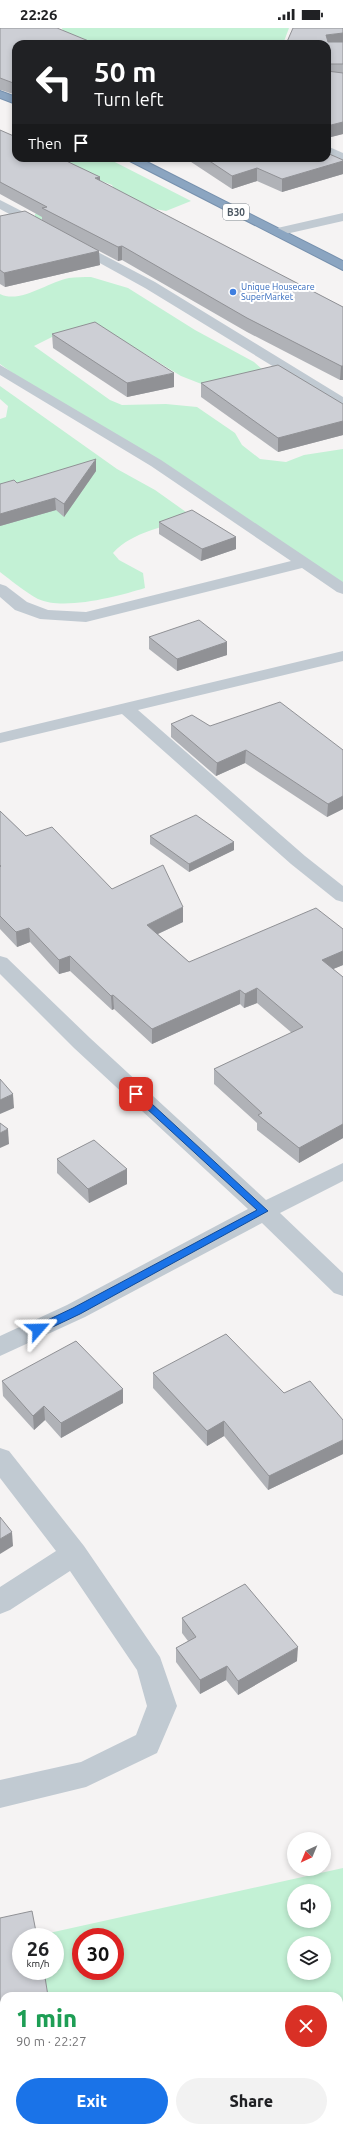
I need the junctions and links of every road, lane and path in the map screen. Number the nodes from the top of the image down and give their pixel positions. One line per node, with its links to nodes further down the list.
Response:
1 (0, 94): 2 (highway)
2 (12, 99)
3 (331, 151): 4 (street)
4 (343, 157)
5 (138, 162): 8 (highway, B30)
6 (0, 204): 11 (street)
7 (343, 217): 8 (street)
8 (277, 232): 9 (highway, B30)
9 (343, 266)
10 (0, 369): 12 (street)
11 (343, 404)
12 (304, 563): 13 (street); 14 (street)
13 (0, 589)
14 (343, 589)
15 (343, 656): 16 (street)
16 (125, 708): 17 (street); 18 (street)
17 (0, 738)
18 (343, 896)
19 (0, 962): 21 (street)
20 (343, 1172): 21 (street)
21 (264, 1211): 22 (street); 23 (street)
22 (343, 1287)
23 (0, 1347)
24 (0, 1458): 25 (street)
25 (74, 1554): 26 (street); 27 (street)
26 (0, 1602)
27 (0, 1794)

